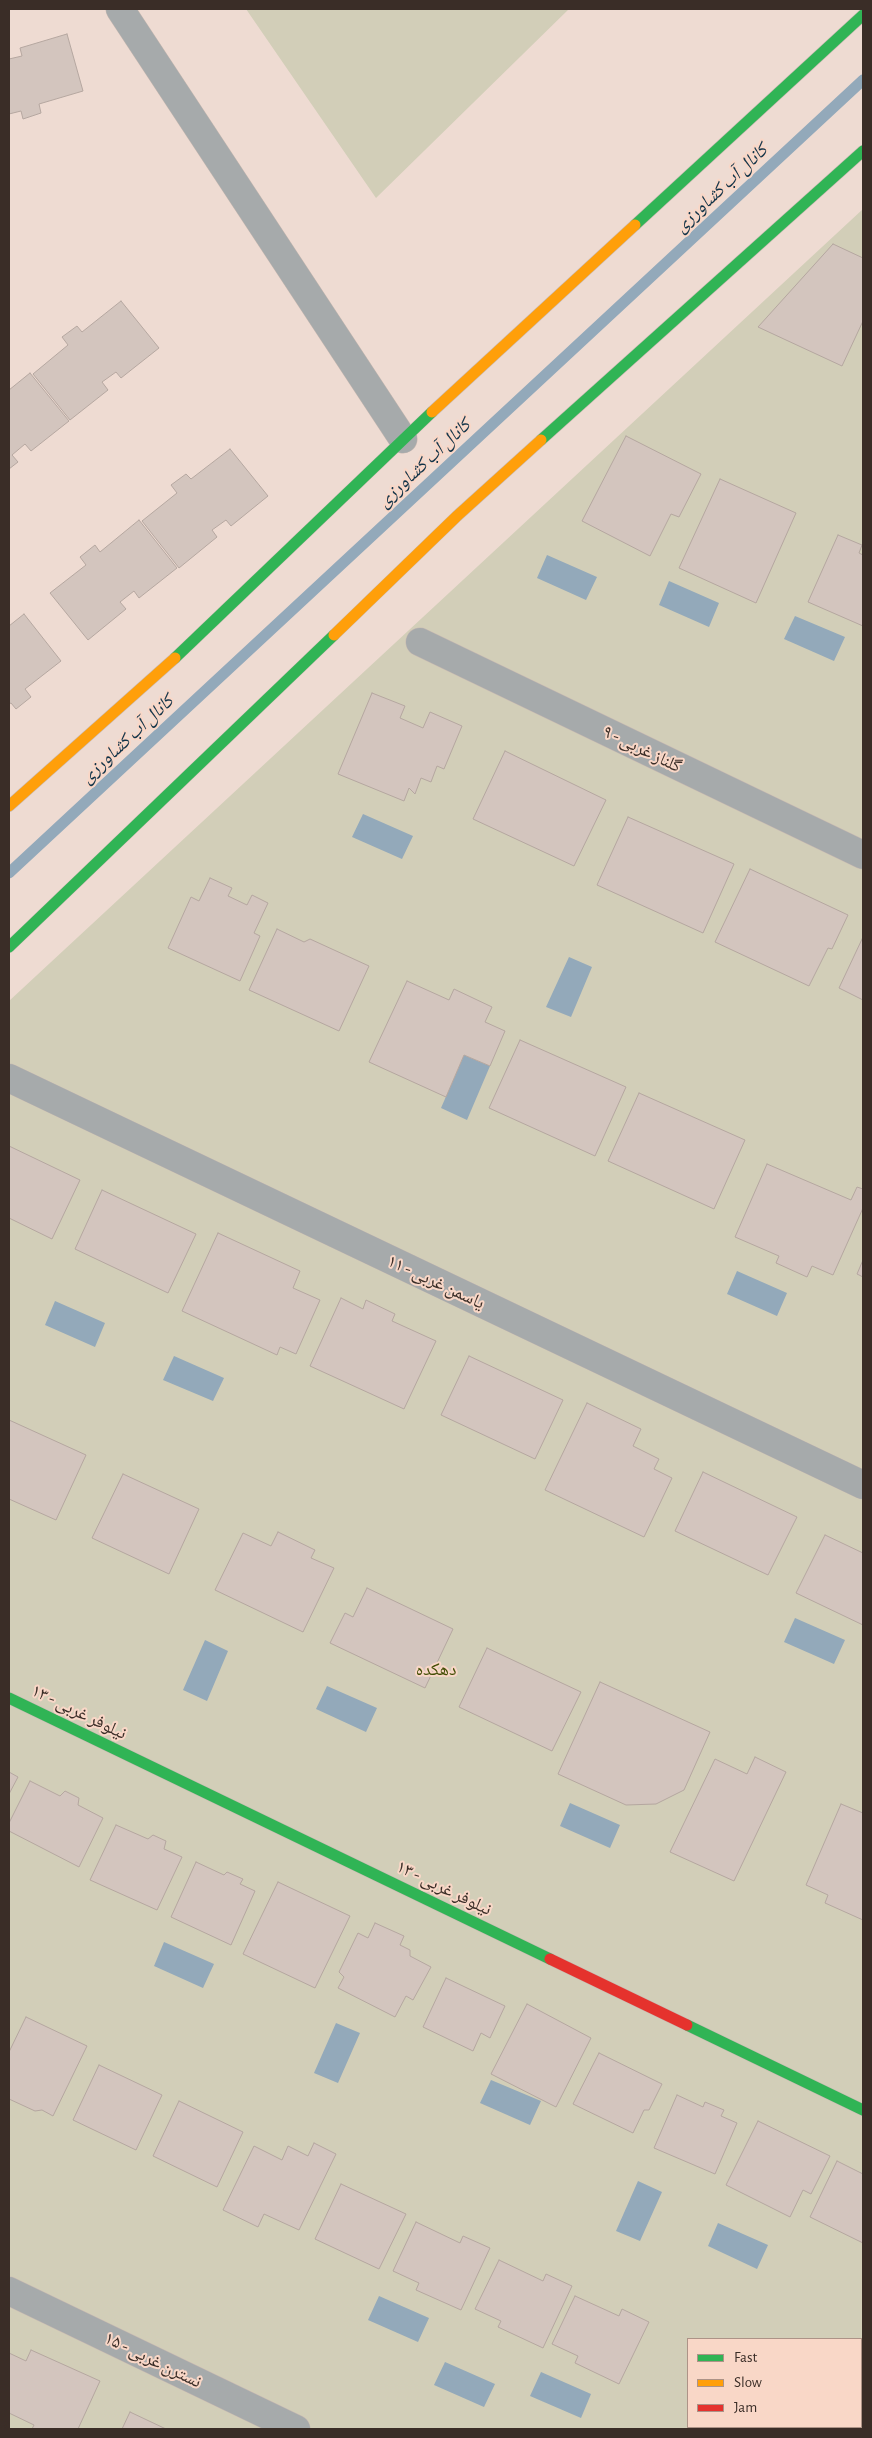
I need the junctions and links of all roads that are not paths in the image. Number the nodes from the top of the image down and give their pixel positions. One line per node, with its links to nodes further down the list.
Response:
1 (120, 9): 4 (street)
2 (863, 15): 4 (street)
3 (863, 151): 8 (street)
4 (403, 439): 6 (street)
5 (420, 642): 7 (street, گلناز غربی - ۹)
6 (9, 806)
7 (863, 855)
8 (9, 946)
9 (9, 1078): 10 (street, یاسمن غربی - ۱۱)
10 (863, 1485)
11 (9, 1698): 12 (street, نیلوفر غربی - ۱۳)
12 (863, 2110)
13 (9, 2291): 14 (street, نسترن غربی - ۱۵)
14 (296, 2429)

